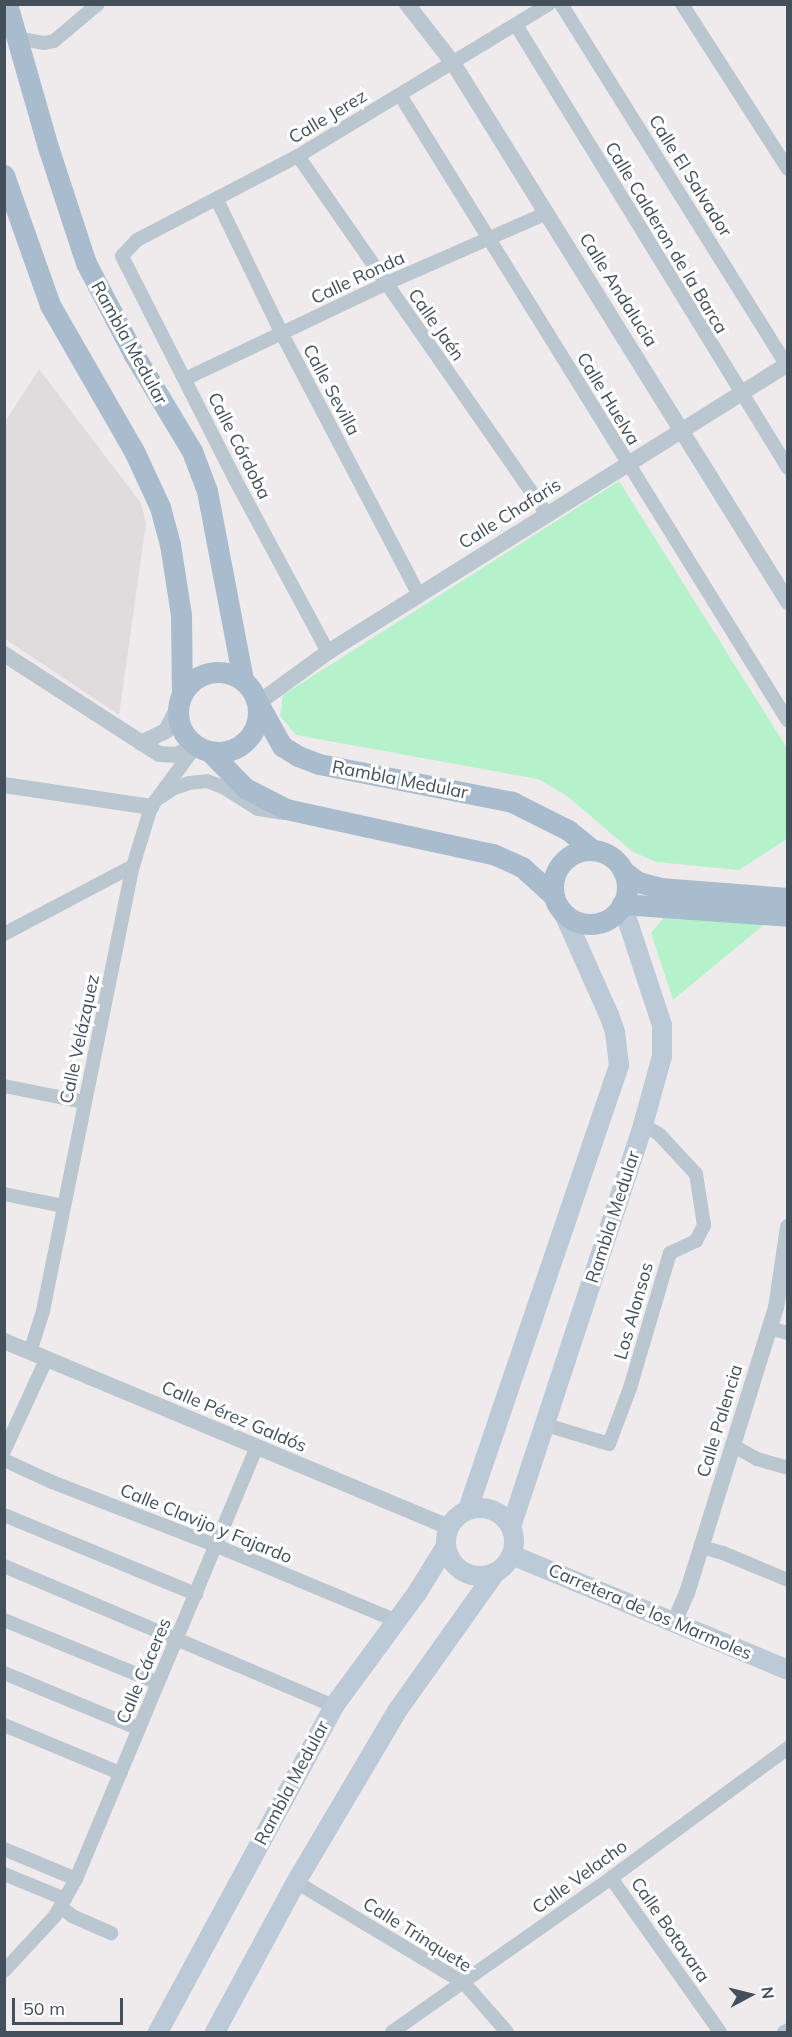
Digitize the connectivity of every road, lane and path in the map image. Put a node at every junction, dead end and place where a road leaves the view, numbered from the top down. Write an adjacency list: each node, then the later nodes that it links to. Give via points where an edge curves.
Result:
1 (7, 4): 8 (main road, Rambla Medular)
2 (98, 4): 8 (street, via 54,41)
3 (407, 4): 9 (street, Calle Andalucia)
4 (549, 4): 7 (street, Calle Jerez)
5 (561, 4): 20 (street, Calle El Salvador)
6 (682, 4): 12 (street)
7 (516, 25): 9 (street, Calle Jerez); 22 (street, Calle Calderon de la Barca)
8 (16, 38): 31 (main road, Rambla Medular, via 86,263 133,353 192,451 207,491)
9 (453, 63): 10 (street, Calle Jerez); 15 (street, Calle Andalucia)
10 (400, 95): 11 (street, Calle Jerez); 16 (street, Calle Huelva)
11 (298, 156): 14 (street, Calle Jerez); 18 (street, Calle Jaén)
12 (788, 169)
13 (4, 175): 32 (main road, via 50,305 134,451 160,507 170,544 180,615)
14 (217, 200): 17 (street, Calle Jerez, via 138,240); 19 (street, Calle Sevilla)
15 (547, 213): 16 (street, Calle Ronda); 23 (street, Calle Andalucia)
16 (490, 239): 18 (street, Calle Ronda); 24 (street, Calle Huelva)
17 (123, 256): 21 (street, Calle Córdoba)
18 (385, 284): 19 (street, Calle Ronda); 26 (street, Calle Jaén)
19 (282, 334): 21 (street, Calle Ronda); 27 (street, Calle Sevilla)
20 (787, 365): 22 (street, Calle Chafaris)
21 (185, 379): 29 (street, Calle Córdoba)
22 (741, 394): 23 (street, Calle Chafaris); 25 (street, Calle Calderon de la Barca)
23 (681, 429): 24 (street, Calle Chafaris); 28 (street, Calle Andalucia)
24 (627, 464): 26 (street, Calle Chafaris); 34 (street, Calle Huelva)
25 (788, 468)
26 (546, 513): 27 (street, Calle Chafaris)
27 (418, 595): 29 (street, Calle Chafaris)
28 (788, 602)
29 (328, 652): 33 (street, Calle Chafaris)
30 (4, 654): 35 (street)
31 (243, 681): 32 (main road, via 233,674 210,673 198,677); 33 (main road)
32 (180, 701): 35 (street, via 166,731); 36 (main road, via 182,730)
33 (258, 703): 36 (main road, via 258,722 247,741 226,753); 40 (main road, Rambla Medular, via 282,746 298,756 320,764 512,802 568,830)
34 (788, 721)
35 (141, 743): 36 (street, via 159,754 177,755)
36 (202, 749): 38 (street, Calle Velázquez); 39 (main road, via 245,788 286,809)
37 (4, 784): 38 (street)
38 (151, 807): 39 (street, via 174,788 207,782 223,787 258,809); 41 (street, Calle Velázquez)
39 (311, 814): 43 (main road, via 493,854 522,867)
40 (593, 850): 42 (main road, via 605,853); 43 (main road, via 579,851 562,863 553,881)
41 (133, 866): 49 (street); 52 (street, Calle Velázquez)
42 (623, 871): 44 (main road, via 638,882 660,888); 45 (main road, via 626,893)
43 (553, 895): 47 (main road)
44 (782, 895)
45 (622, 904): 46 (main road); 47 (main road, via 608,918 589,924); 50 (main road, Rambla Medular)
46 (655, 908): 48 (main road); 50 (main road, via 644,914 637,926)
47 (564, 914): 68 (main road, via 612,1023 619,1065)
48 (788, 916)
49 (4, 934)
50 (636, 952): 53 (main road, Rambla Medular, via 662,1025 662,1056)
51 (4, 1086): 52 (street)
52 (84, 1102): 55 (street, Calle Velázquez)
53 (643, 1125): 62 (main road, Rambla Medular); 62 (street, Los Alonsos, via 659,1134 696,1174 704,1224 696,1241 670,1252 630,1388 609,1444)
54 (4, 1194): 55 (street)
55 (63, 1206): 60 (street, Calle Velázquez, via 43,1311)
56 (788, 1227): 57 (street, Calle Palencia)
57 (770, 1328): 58 (street); 63 (street, Calle Palencia)
58 (788, 1333)
59 (4, 1341): 60 (street, Calle Pérez Galdós)
60 (30, 1352): 61 (street, Calle Pérez Galdós)
61 (45, 1360): 64 (street, Calle Pérez Galdós); 65 (street)
62 (546, 1425): 70 (main road, Rambla Medular)
63 (732, 1445): 67 (street, via 757,1459); 73 (street, Calle Palencia)
64 (256, 1448): 71 (street, Calle Pérez Galdós); 72 (street, Calle Cáceres)
65 (4, 1451)
66 (4, 1460): 72 (street, Calle Clavijo y Fajardo)
67 (788, 1468)
68 (468, 1509): 70 (main road, via 488,1508 505,1518); 71 (main road, via 453,1520)
69 (4, 1515): 78 (street)
70 (511, 1527): 74 (main road)
71 (447, 1537): 76 (main road, via 449,1556 463,1572 484,1576); 80 (main road, Rambla Medular, via 417,1593)
72 (217, 1546): 78 (street, Calle Cáceres); 80 (street, Calle Clavijo y Fajardo)
73 (701, 1547): 77 (street); 81 (street, Calle Palencia)
74 (512, 1555): 76 (main road); 81 (main road, Carretera de los Marmoles)
75 (4, 1566): 82 (street)
76 (495, 1573): 95 (main road, via 397,1711)
77 (788, 1580)
78 (196, 1594): 82 (street, Calle Cáceres)
79 (4, 1620): 85 (street)
80 (395, 1620): 86 (main road, Rambla Medular)
81 (674, 1623): 83 (main road, Carretera de los Marmoles)
82 (176, 1641): 85 (street, Calle Cáceres); 86 (street)
83 (788, 1670)
84 (4, 1673): 88 (street)
85 (158, 1683): 88 (street, Calle Cáceres)
86 (334, 1706): 100 (main road, Rambla Medular)
87 (4, 1725): 90 (street)
88 (139, 1729): 90 (street, Calle Cáceres)
89 (788, 1748): 93 (street, Calle Velacho)
90 (120, 1773): 94 (street, Calle Cáceres)
91 (4, 1849): 94 (street)
92 (4, 1874): 96 (street)
93 (611, 1878): 99 (street, Calle Velacho); 104 (street, Calle Botavara)
94 (76, 1879): 96 (street, Calle Cáceres)
95 (296, 1882): 99 (street, Calle Trinquete); 101 (main road)
96 (63, 1903): 97 (street, via 72,1916); 98 (street, Calle Cáceres)
97 (111, 1932)
98 (4, 1971)
99 (464, 1983): 102 (street, Calle Velacho); 103 (street, Calle Trinquete)
100 (158, 2032)
101 (215, 2032)
102 (392, 2032)
103 (507, 2032)
104 (720, 2032)

